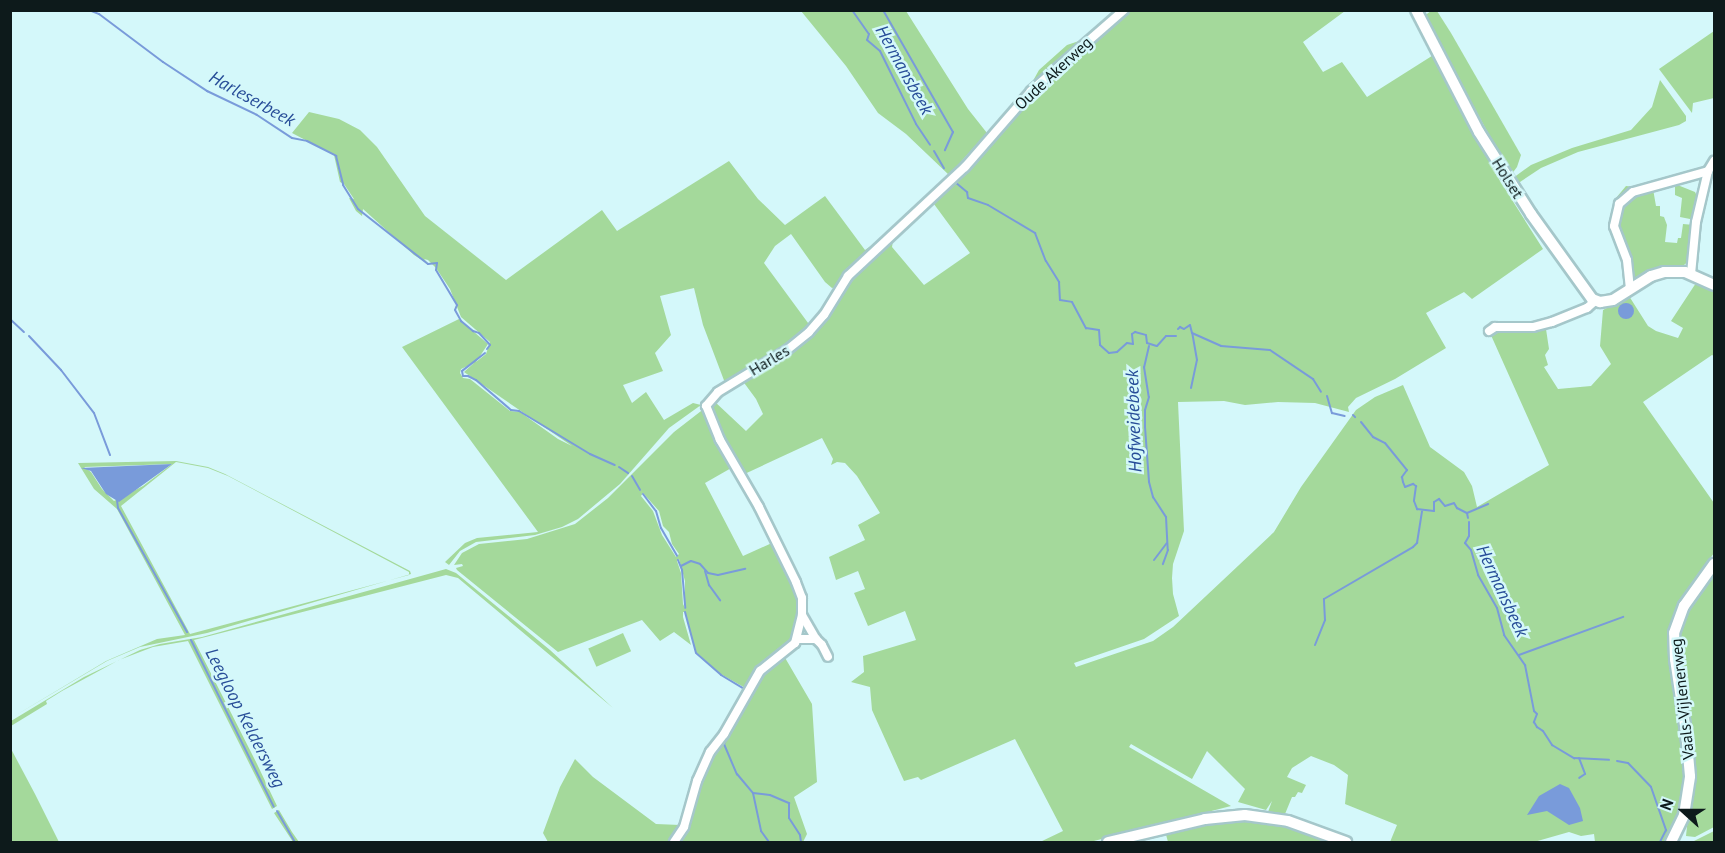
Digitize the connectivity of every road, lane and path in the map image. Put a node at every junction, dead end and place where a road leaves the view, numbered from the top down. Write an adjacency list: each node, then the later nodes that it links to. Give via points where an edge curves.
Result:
1 (1124, 10): 3 (street, Oude Akerweg, via 1039,84)
2 (1416, 10): 9 (street, Holset, via 1490,150 1546,237)
3 (988, 142): 12 (street, Harles, via 848,276 809,332 718,392 706,406 796,582 802,598)
4 (1714, 161): 5 (street)
5 (1708, 171): 6 (street, via 1694,237); 8 (street, via 1633,192 1619,204 1614,226 1627,260)
6 (1691, 274): 7 (street); 8 (street, via 1664,272)
7 (1714, 285)
8 (1630, 289): 9 (street, via 1613,300)
9 (1595, 301): 10 (street, via 1552,322 1533,327 1495,327)
10 (1489, 331)
11 (1714, 564): 19 (street, Vaals-Vijlenerweg, via 1684,606 1674,633 1690,776 1684,815)
12 (802, 615): 13 (street, Harles); 14 (street, Harles)
13 (797, 639): 14 (street); 16 (street, via 760,671 710,752 684,827)
14 (816, 639): 15 (street, Harles)
15 (828, 657)
16 (674, 843)
17 (1108, 843): 18 (street, via 1204,819 1245,815 1288,821)
18 (1346, 843)
19 (1671, 843)

